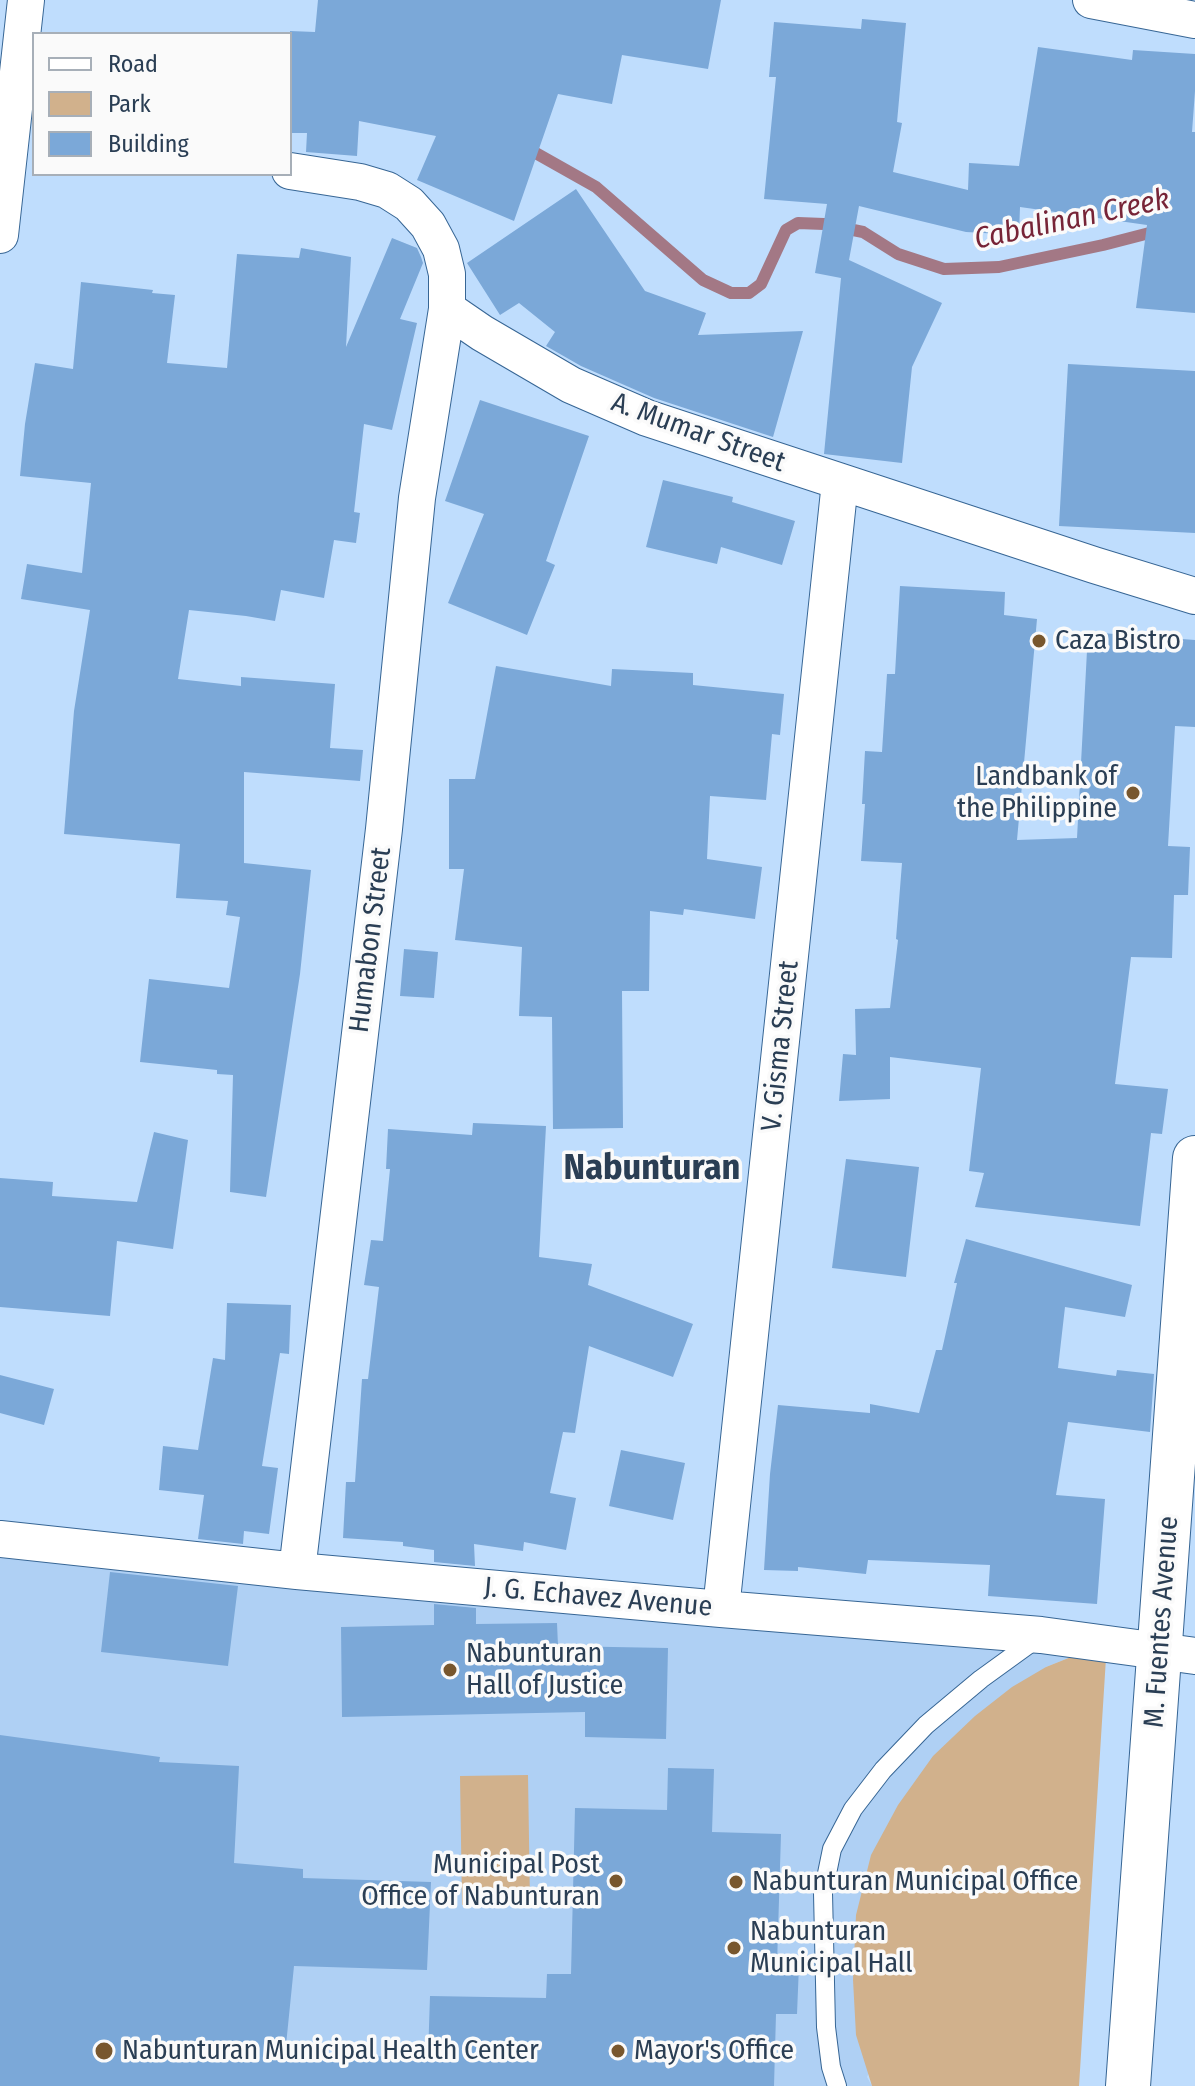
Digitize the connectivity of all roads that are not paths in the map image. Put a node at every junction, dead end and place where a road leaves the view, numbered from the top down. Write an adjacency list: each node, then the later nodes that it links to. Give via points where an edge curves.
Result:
1 (26, 0): 4 (street)
2 (1091, 0): 3 (street)
3 (1195, 20)
4 (24, 130): 6 (street)
5 (292, 171): 7 (street, via 360,182 409,204 441,249)
6 (0, 235)
7 (447, 309): 8 (street, A. Mumar Street, via 584,391 647,418); 12 (street, Humabon Street, via 417,498)
8 (840, 482): 9 (street, A. Mumar Street); 13 (street, V. Gisma Street)
9 (1195, 596)
10 (1195, 1158): 15 (street, M. Fuentes Avenue)
11 (0, 1539): 12 (street, J. G. Echavez Avenue)
12 (297, 1571): 13 (street, J. G. Echavez Avenue)
13 (721, 1609): 14 (street, J. G. Echavez Avenue)
14 (1041, 1635): 15 (street, J. G. Echavez Avenue); 16 (lane, via 915,1736 853,1809 832,1849 823,1893 825,2012)
15 (1177, 1654): 17 (street, M. Fuentes Avenue)
16 (837, 2086)
17 (1128, 2086)

